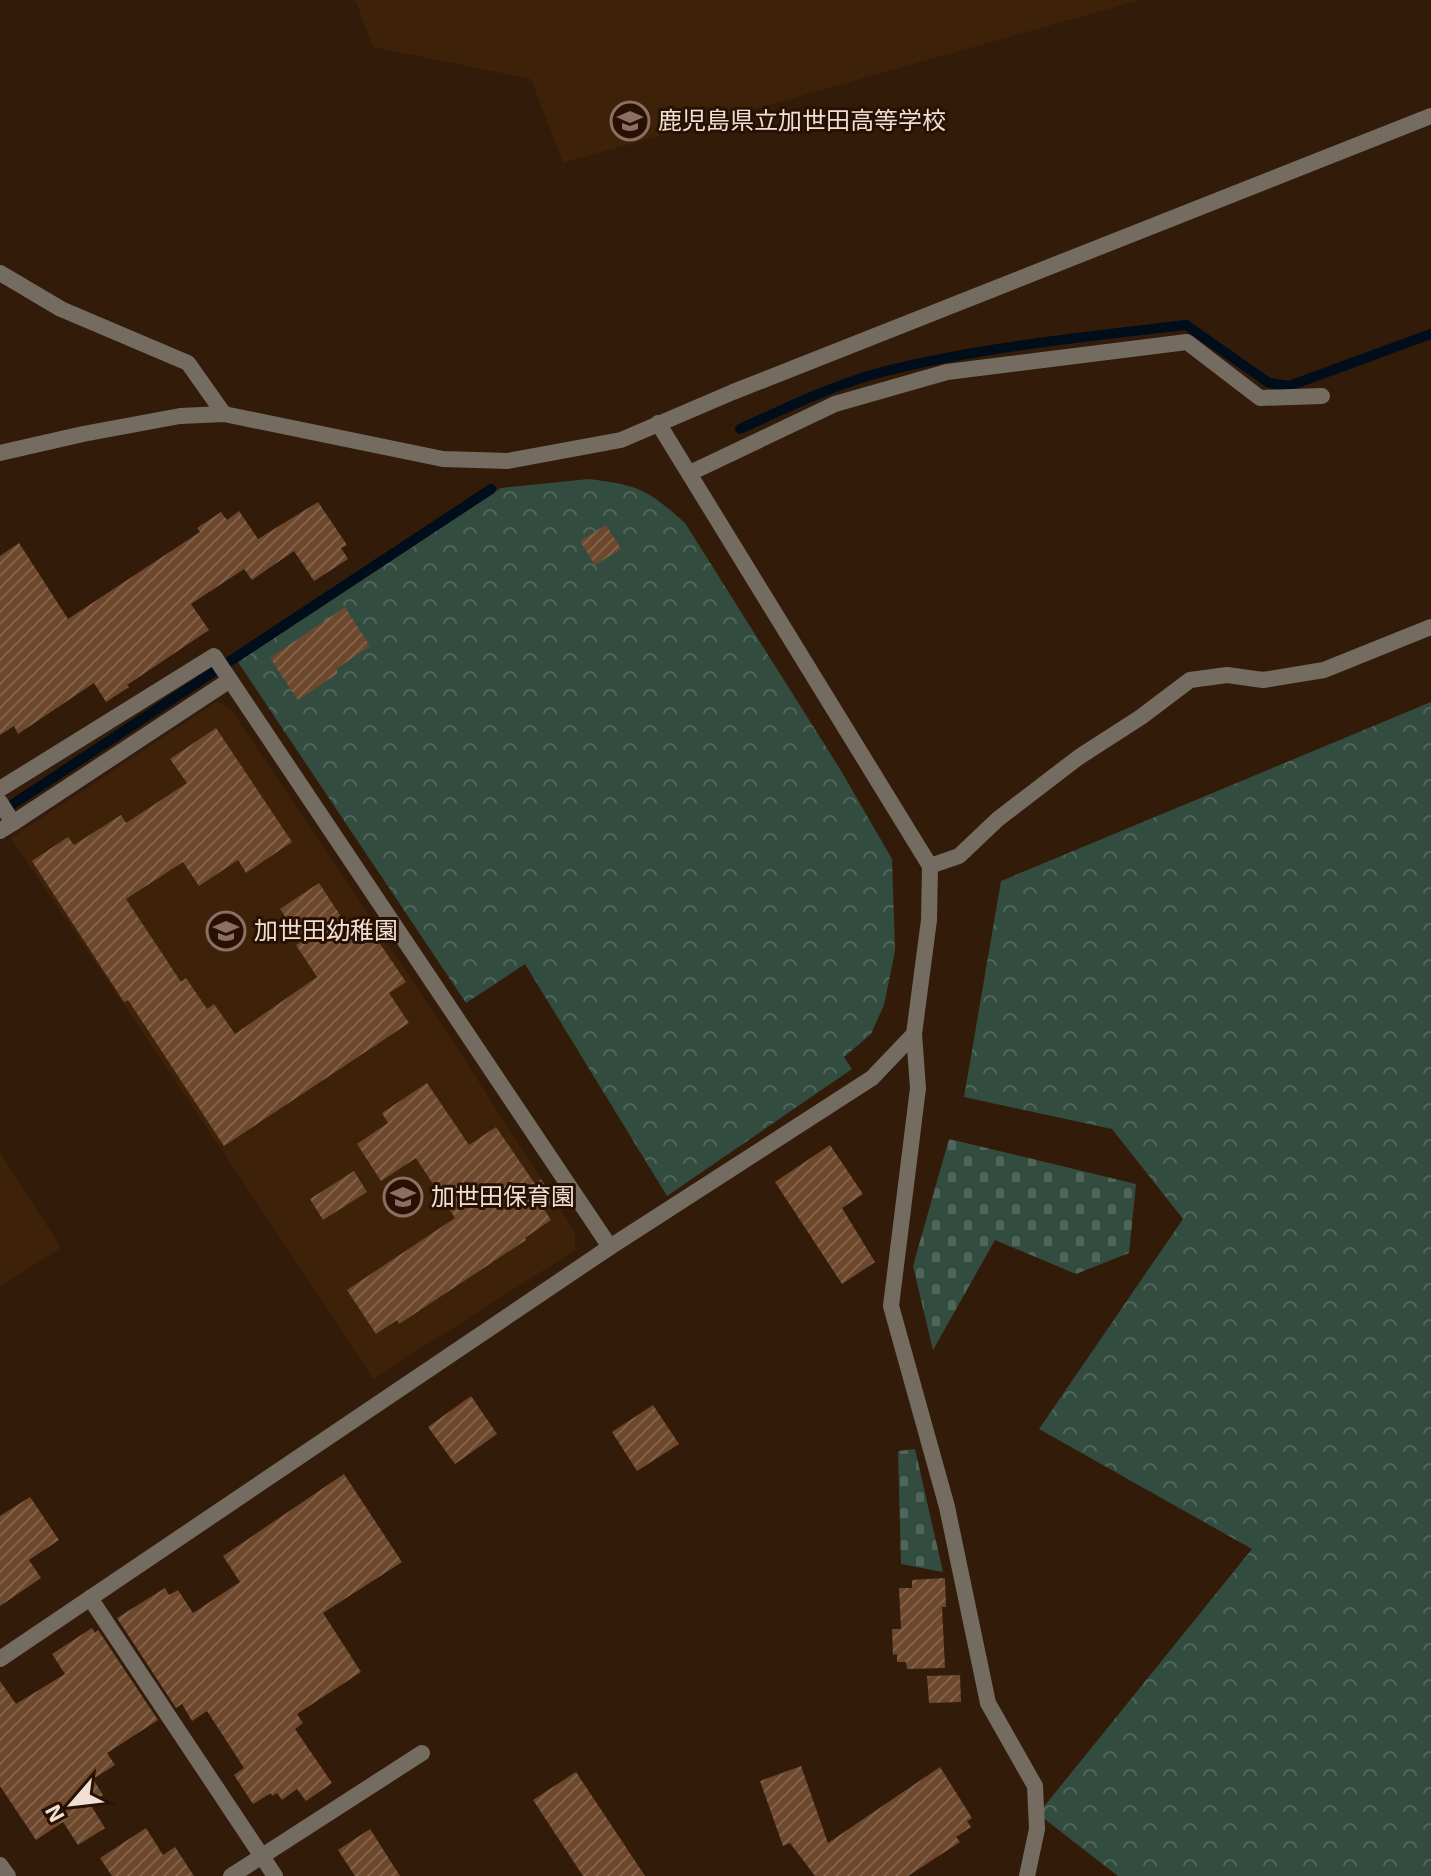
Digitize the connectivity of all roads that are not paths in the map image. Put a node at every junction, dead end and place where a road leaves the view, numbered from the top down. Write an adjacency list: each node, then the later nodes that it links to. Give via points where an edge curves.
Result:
1 (1431, 116): 5 (street)
2 (0, 273): 4 (street, via 61,309 188,363)
3 (1322, 396): 7 (street, via 1260,398 1187,342 947,372 835,404)
4 (224, 414): 5 (street, via 443,459 508,461 621,440); 6 (street, via 180,416)
5 (658, 423): 7 (street)
6 (0, 453)
7 (690, 473): 12 (street)
8 (1431, 627): 12 (street, via 1324,670 1263,680 1227,675 1190,680 1079,757 959,856)
9 (225, 672): 10 (street, via 214,656); 11 (street); 14 (street)
10 (0, 789)
11 (4, 815)
12 (930, 866): 13 (street, via 929,920)
13 (914, 1034): 14 (street, via 872,1078); 23 (street, via 918,1088 891,1306 947,1507 988,1703 1035,1786 1037,1829)
14 (610, 1247): 15 (street)
15 (90, 1598): 16 (street); 18 (street)
16 (0, 1659)
17 (422, 1753): 18 (street)
18 (263, 1856): 21 (street); 22 (street)
19 (0, 1865): 20 (street)
20 (8, 1876)
21 (231, 1876)
22 (275, 1876)
23 (1027, 1876)

